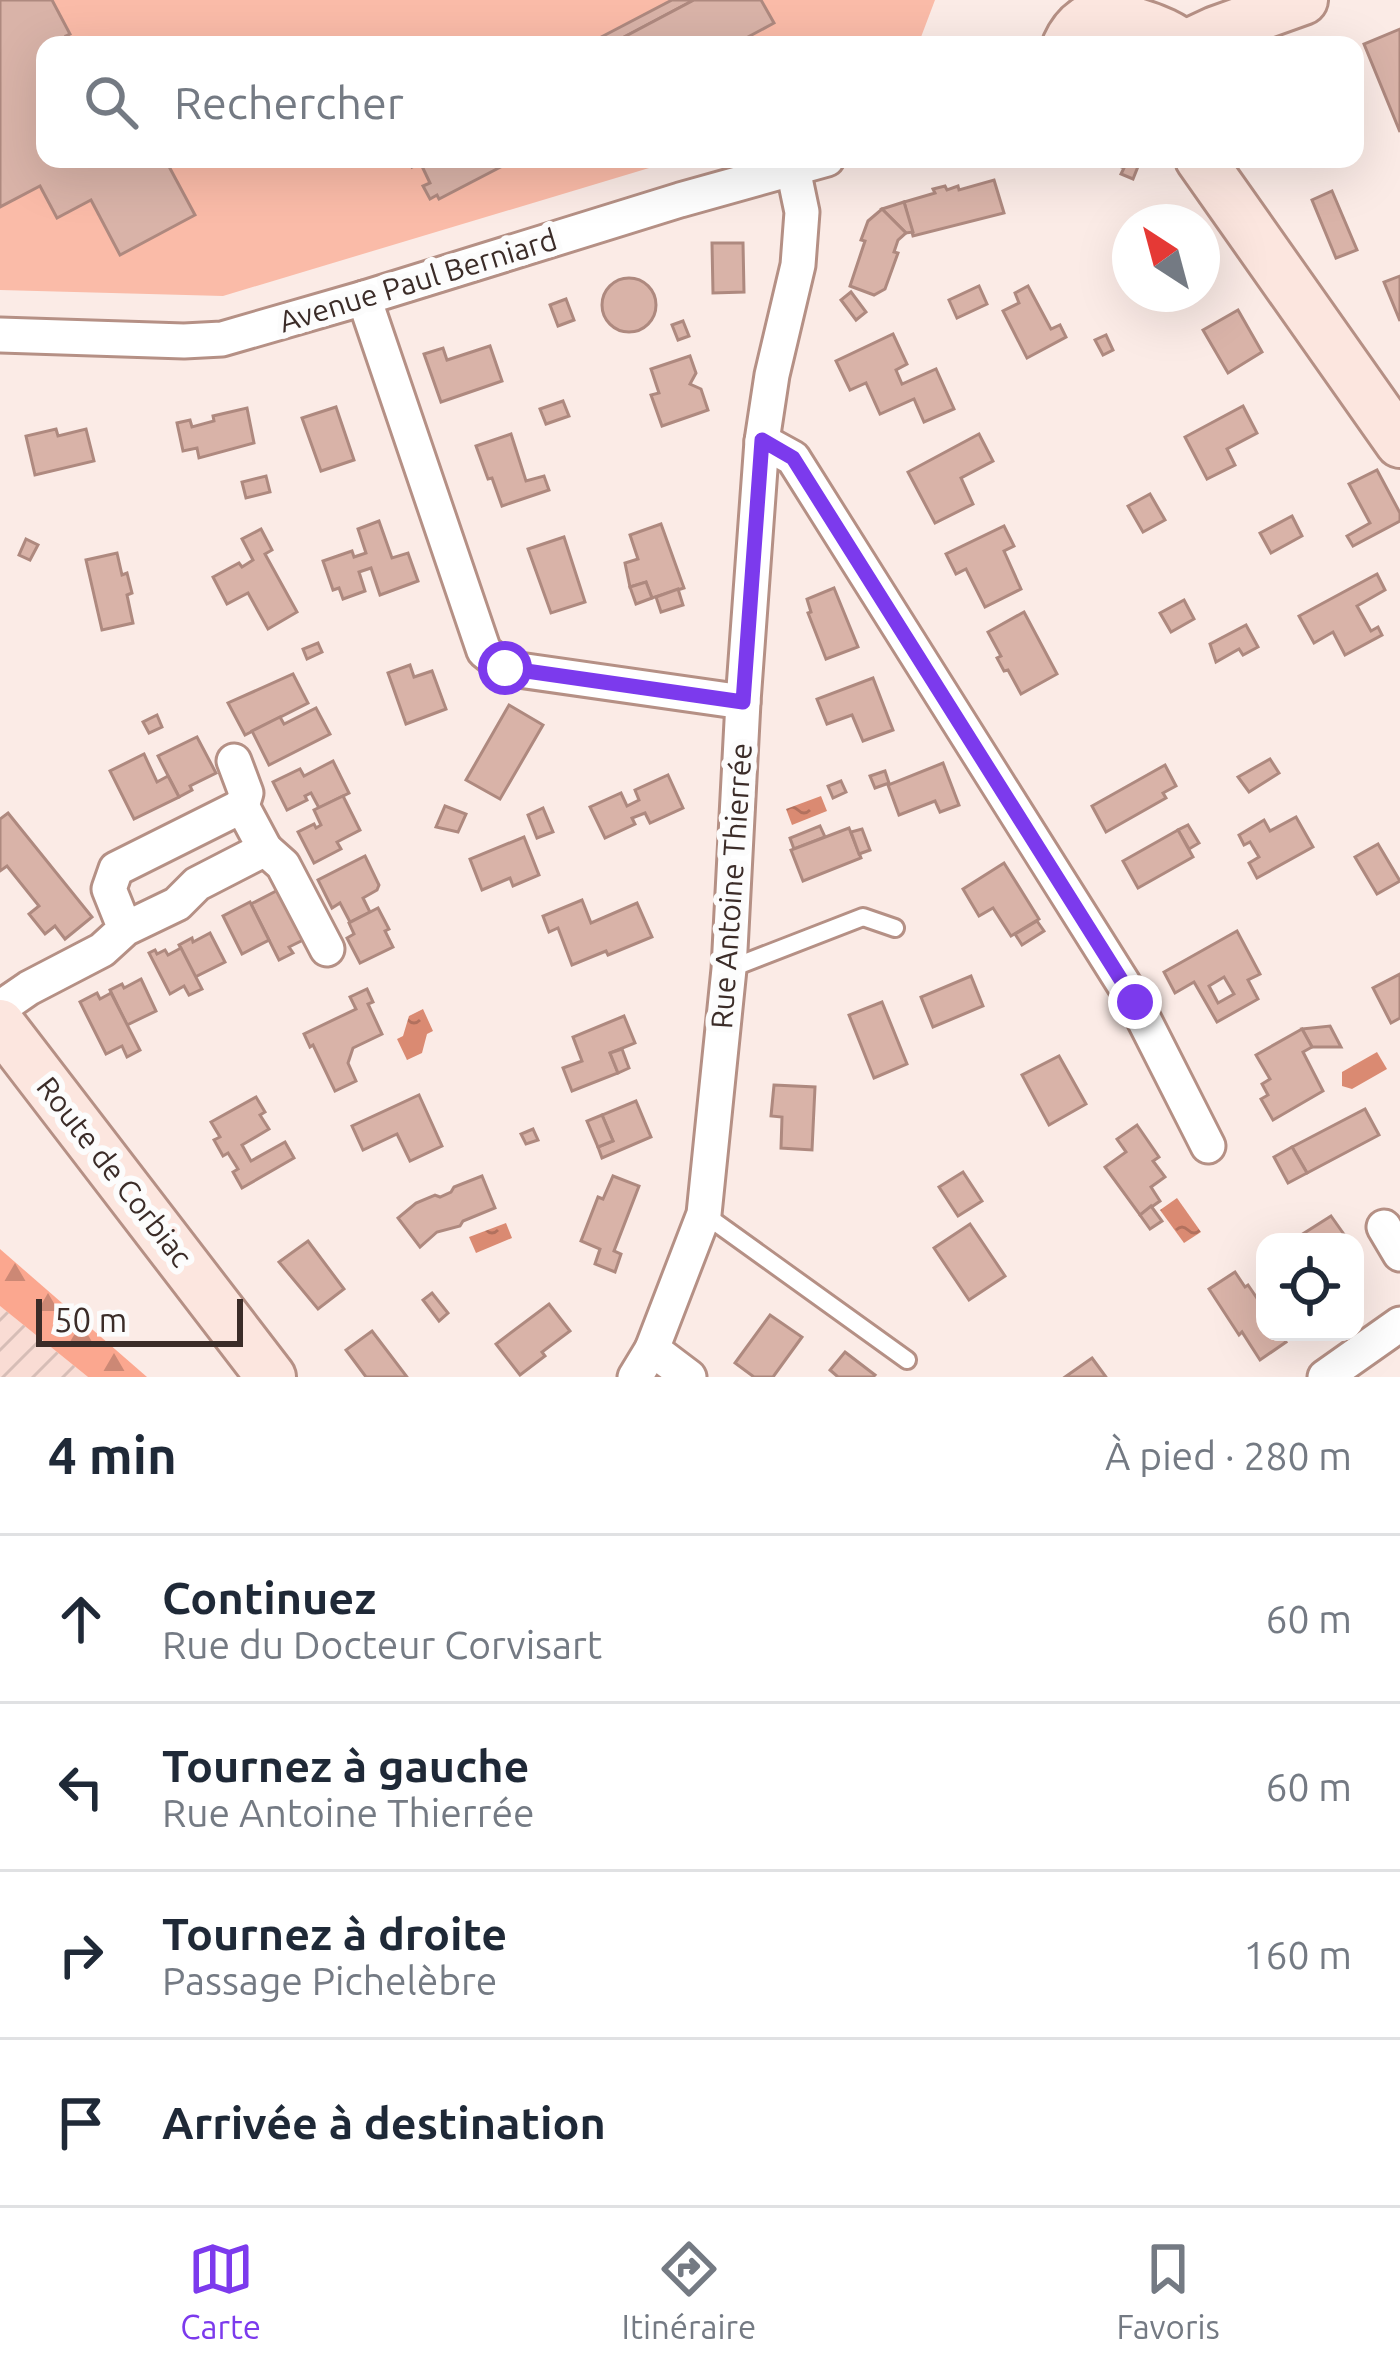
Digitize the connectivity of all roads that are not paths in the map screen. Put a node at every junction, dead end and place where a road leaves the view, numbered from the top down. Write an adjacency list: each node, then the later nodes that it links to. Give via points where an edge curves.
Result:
1 (1303, 0): 4 (street)
2 (1079, 22): 3 (street, via 1113,18)
3 (1173, 36)
4 (1205, 36)
5 (796, 168): 7 (street, Avenue Paul Berniard)
6 (1206, 168): 11 (street)
7 (793, 169): 8 (street, Avenue Paul Berniard); 10 (street, Rue Antoine Thierrée, via 802,212 798,265)
8 (364, 298): 9 (street, Avenue Paul Berniard, via 222,339); 12 (street, via 484,651 505,668)
9 (0, 335)
10 (762, 440): 12 (street, Rue Antoine Thierrée); 22 (street, via 793,458 1135,1002)
11 (1400, 443)
12 (743, 702): 19 (street, Rue Antoine Thierrée)
13 (234, 761): 14 (street, via 246,793)
14 (242, 806): 15 (street); 17 (street, via 116,869 109,889)
15 (265, 849): 17 (street); 18 (street, via 283,865)
16 (895, 928): 19 (lane, via 863,917)
17 (125, 929): 20 (street)
18 (327, 949)
19 (729, 969): 23 (street, Rue Antoine Thierrée)
20 (0, 1008)
21 (0, 1024): 27 (street, Route de Corbiac)
22 (1208, 1146)
23 (704, 1214): 25 (lane); 26 (street, Rue Antoine Thierrée)
24 (1400, 1324): 29 (street)
25 (907, 1360)
26 (643, 1363): 28 (street)
27 (272, 1377)
28 (689, 1377)
29 (1325, 1377)

